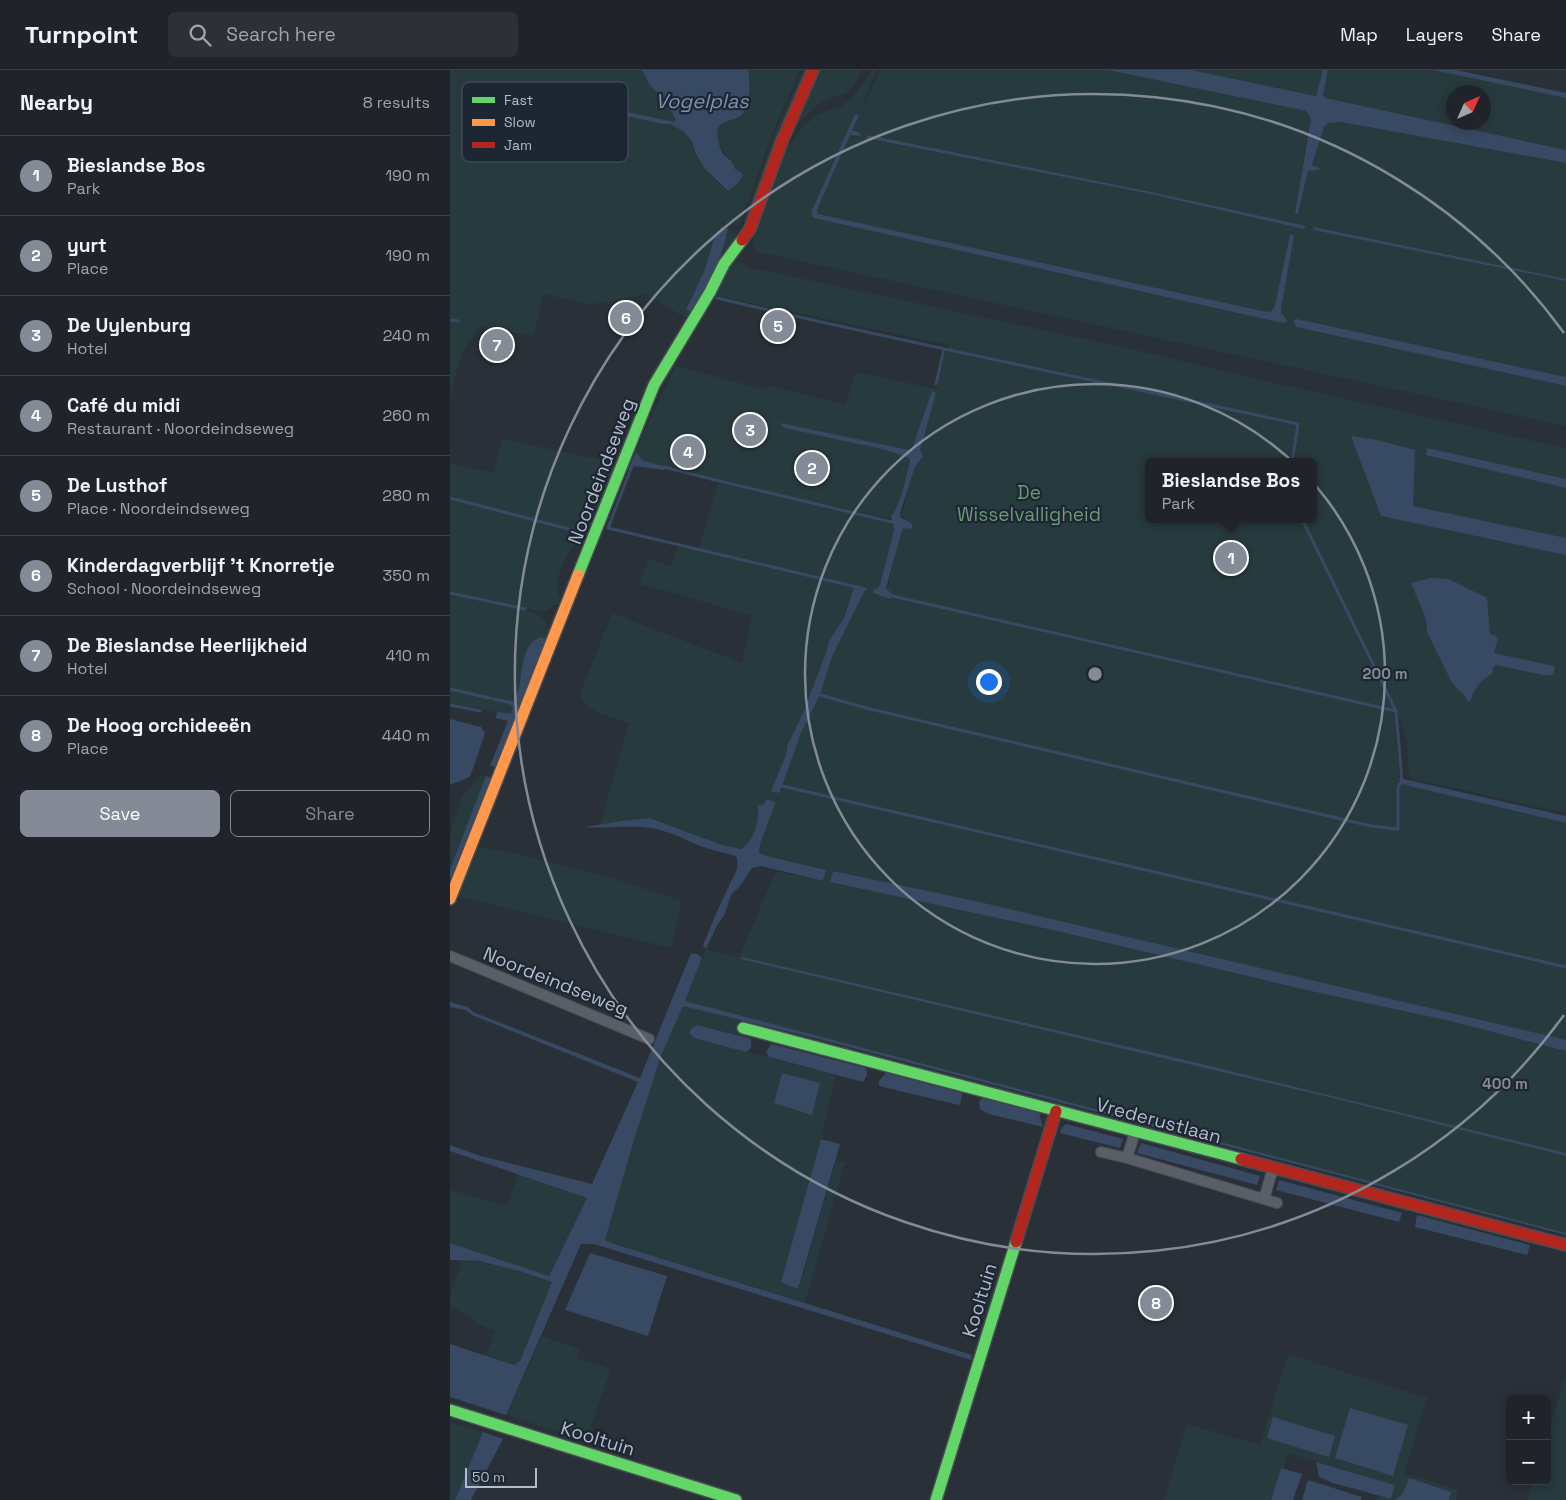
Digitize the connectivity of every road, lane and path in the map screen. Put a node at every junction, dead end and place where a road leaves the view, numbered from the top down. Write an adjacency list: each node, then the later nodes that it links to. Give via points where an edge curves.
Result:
1 (813, 70): 2 (street, Noordeindseweg, via 782,141 750,229 724,264 646,403)
2 (450, 899)
3 (450, 956): 5 (street, Noordeindseweg)
4 (743, 1028): 6 (street, Vrederustlaan)
5 (649, 1039)
6 (1056, 1111): 7 (street, Vrederustlaan); 16 (street, Kooltuin)
7 (1135, 1132): 9 (street); 10 (street, Vrederustlaan)
8 (1101, 1152): 9 (street)
9 (1127, 1158): 11 (street)
10 (1273, 1168): 11 (street); 13 (street, Vrederustlaan)
11 (1264, 1199): 12 (street)
12 (1277, 1203)
13 (1566, 1245)
14 (450, 1410): 15 (street, Kooltuin)
15 (736, 1500)
16 (936, 1500)

